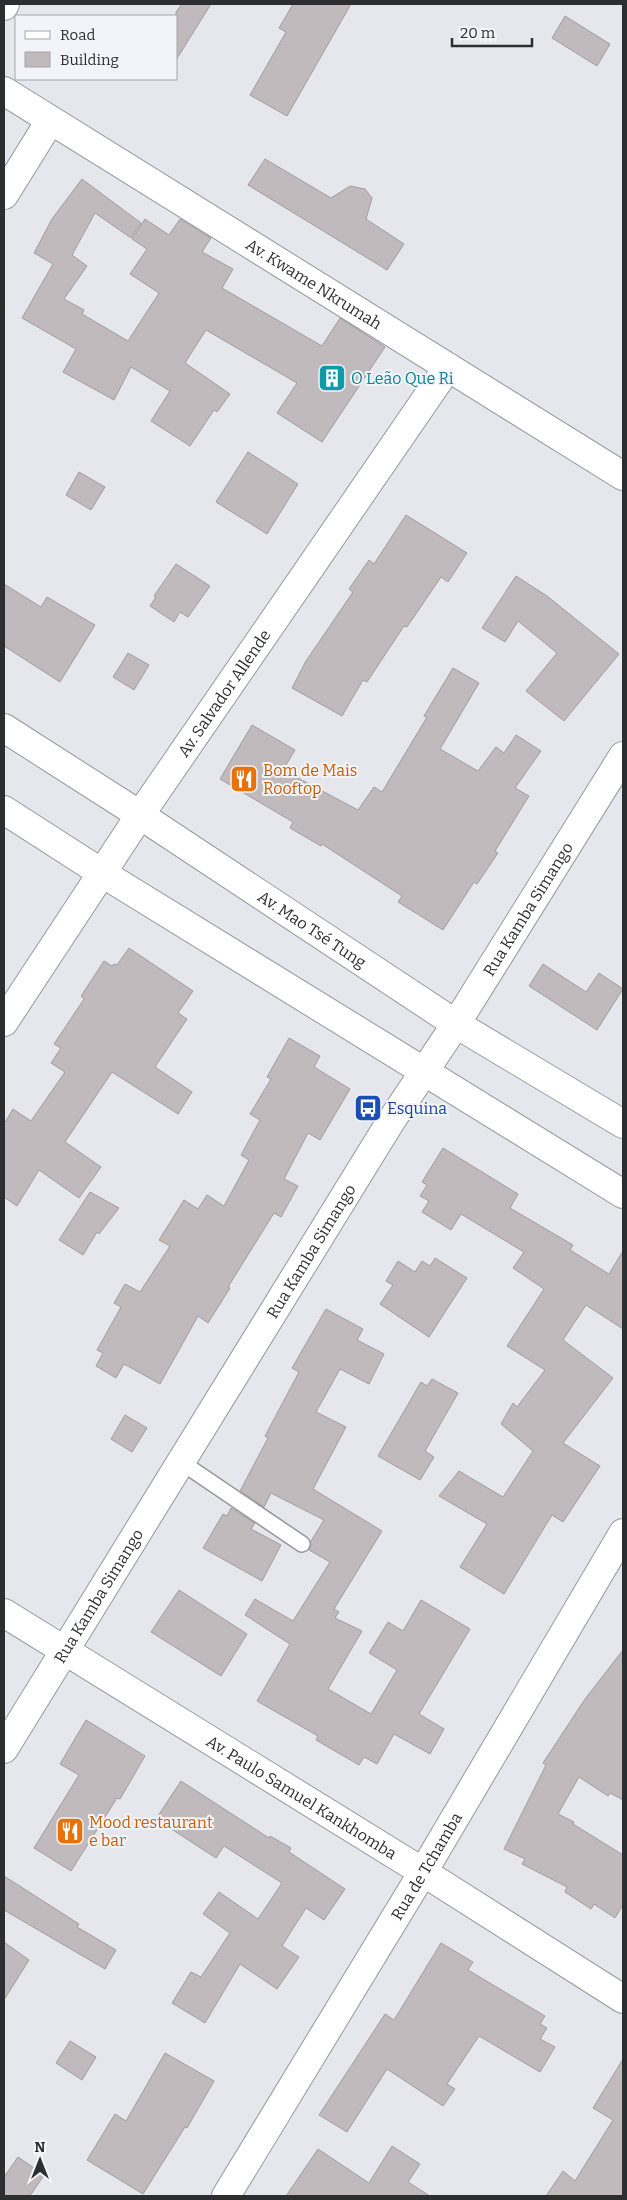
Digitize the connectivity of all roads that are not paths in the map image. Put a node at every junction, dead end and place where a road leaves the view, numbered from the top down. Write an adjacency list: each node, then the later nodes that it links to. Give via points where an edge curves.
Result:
1 (4, 91): 2 (street, Av. Kwame Nkrumah)
2 (50, 121): 3 (street); 4 (street, Av. Kwame Nkrumah)
3 (4, 195)
4 (448, 366): 5 (street, Av. Kwame Nkrumah); 9 (street, Av. Salvador Allende)
5 (623, 476)
6 (4, 728): 9 (street, Av. Mao Tsé Tung)
7 (623, 756): 12 (street, Rua Kamba Simango)
8 (4, 810): 10 (street)
9 (140, 815): 10 (street, Av. Salvador Allende); 12 (street, Av. Mao Tsé Tung)
10 (102, 873): 11 (street, Av. Salvador Allende); 13 (street)
11 (4, 1022)
12 (456, 1024): 13 (street, Rua Kamba Simango); 14 (street, Av. Mao Tsé Tung)
13 (424, 1072): 15 (street); 16 (street, Rua Kamba Simango)
14 (623, 1124)
15 (623, 1194)
16 (181, 1462): 18 (lane); 20 (street, Rua Kamba Simango)
17 (623, 1533): 22 (street, Rua de Tchamba)
18 (302, 1544)
19 (4, 1613): 20 (street, Av. Paulo Samuel Kankhomba)
20 (64, 1652): 21 (street, Rua Kamba Simango); 22 (street, Av. Paulo Samuel Kankhomba)
21 (4, 1749)
22 (423, 1872): 23 (street, Av. Paulo Samuel Kankhomba); 24 (street, Rua de Tchamba)
23 (623, 1999)
24 (226, 2196)

